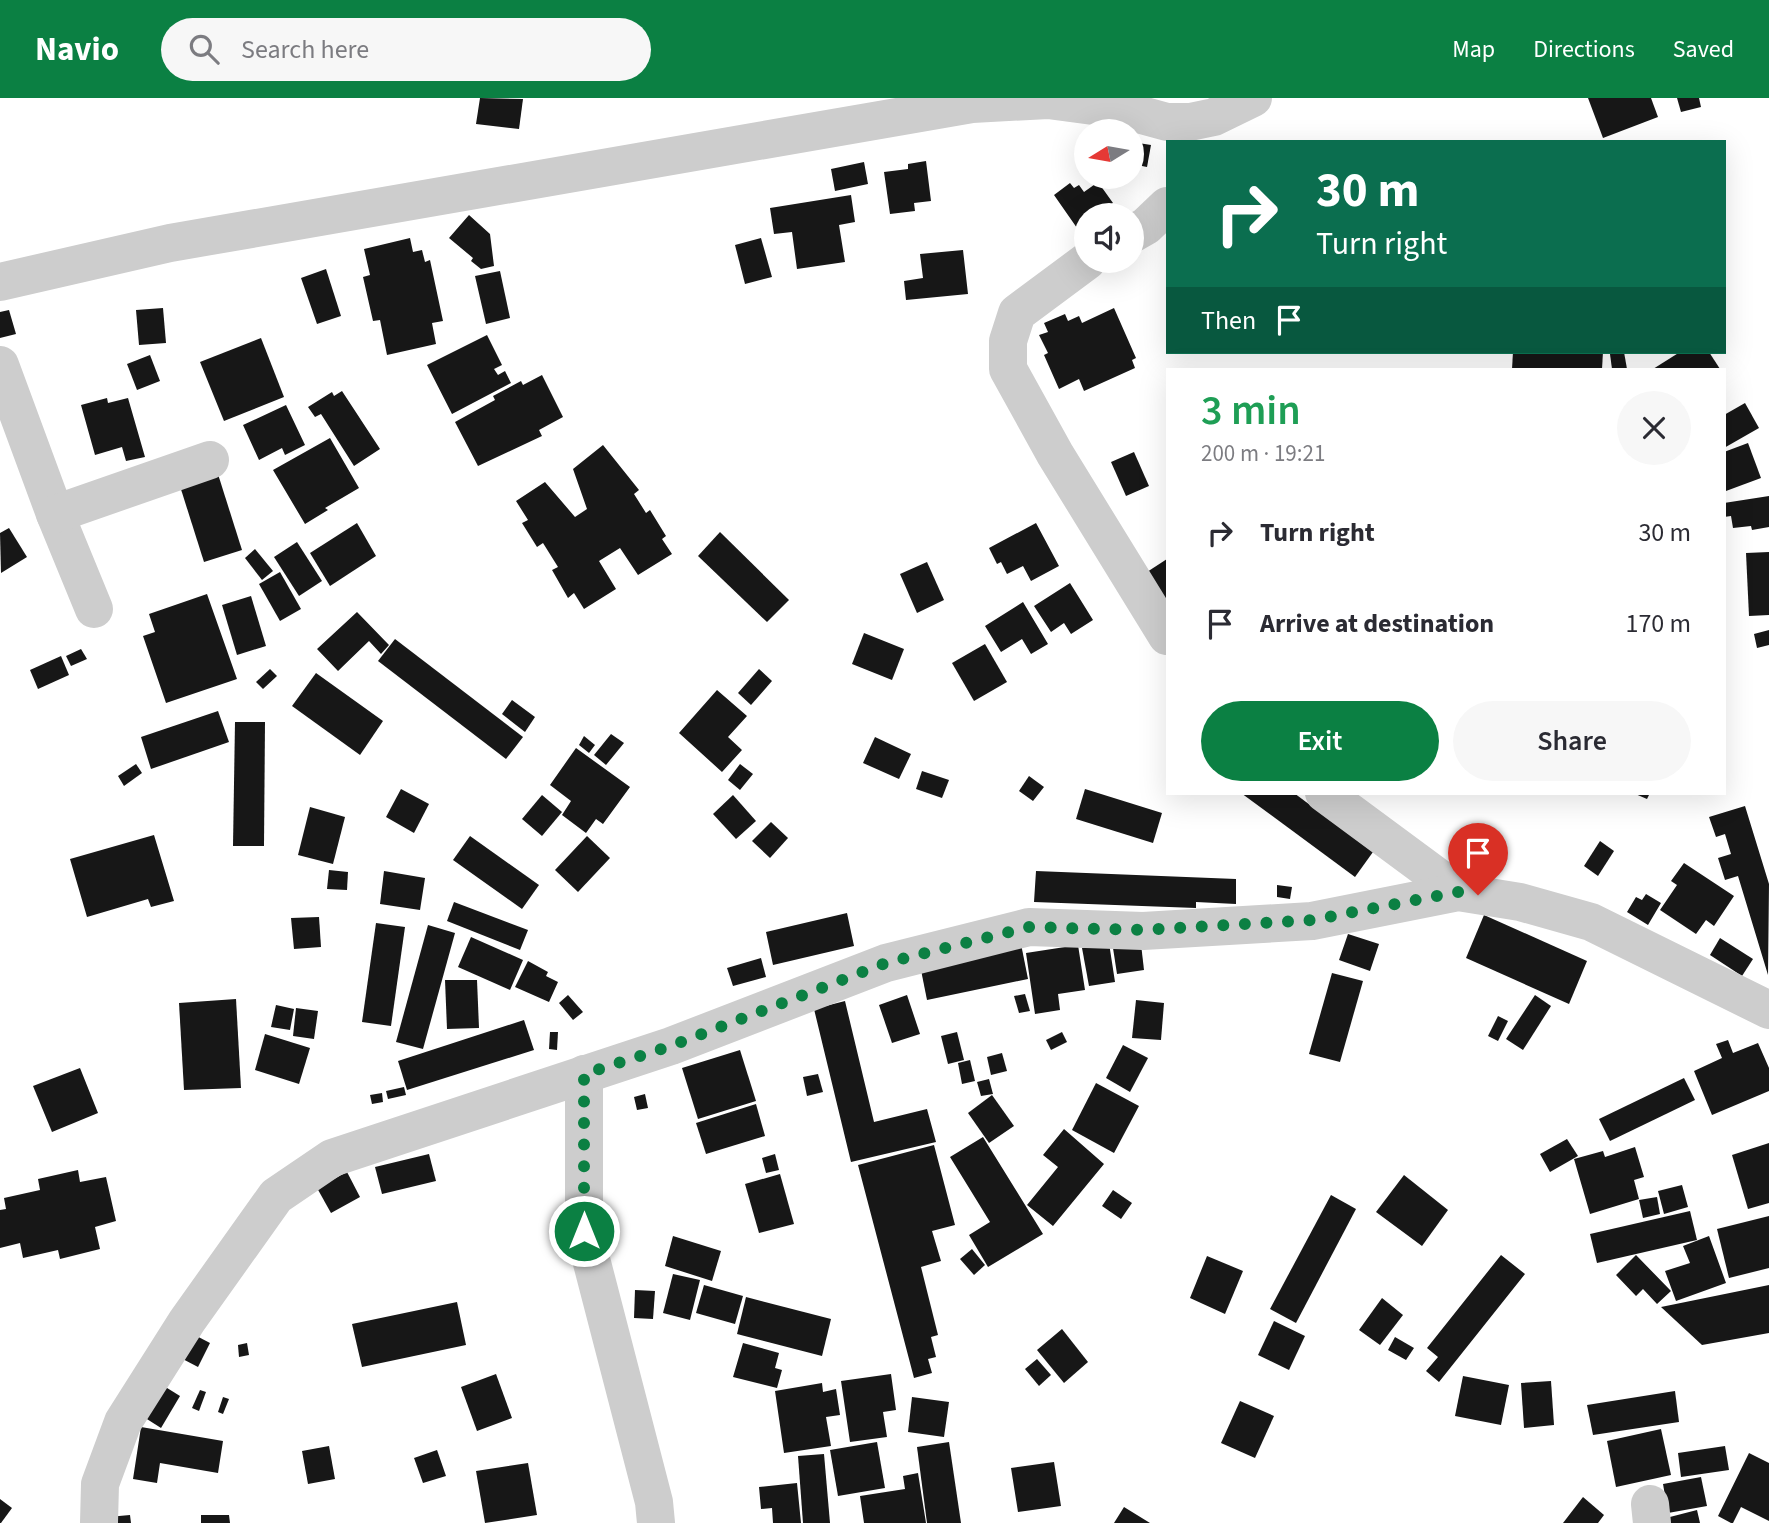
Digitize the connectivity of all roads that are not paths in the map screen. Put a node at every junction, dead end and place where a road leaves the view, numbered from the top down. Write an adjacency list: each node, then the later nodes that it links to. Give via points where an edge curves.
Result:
1 (1254, 98): 2 (street)
2 (1209, 129): 6 (street, via 1189,121 1167,122 1123,110 1048,100 972,104 170,243)
3 (1166, 207): 4 (street)
4 (1144, 227)
5 (1074, 271): 11 (street, via 1017,313 1008,341 1009,369 1055,454)
6 (0, 282)
7 (0, 365): 9 (street)
8 (209, 460): 9 (street)
9 (55, 514): 10 (street)
10 (94, 609)
11 (1166, 634)
12 (1327, 795): 13 (street)
13 (1458, 892): 14 (street, via 1520,902 1591,922); 15 (street, via 1312,920 1143,930 1029,927 886,963 671,1046)
14 (1769, 1010)
15 (584, 1074): 16 (street, via 332,1158 276,1196 187,1321 123,1422 100,1484); 17 (street, via 584,1231)
16 (99, 1523)
17 (656, 1523)

